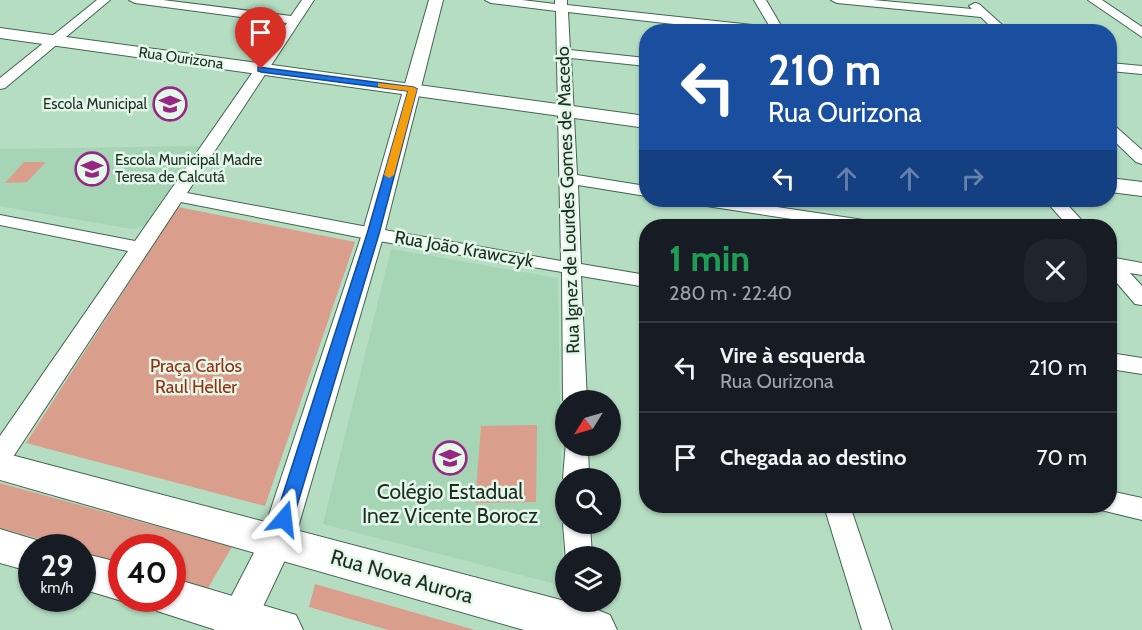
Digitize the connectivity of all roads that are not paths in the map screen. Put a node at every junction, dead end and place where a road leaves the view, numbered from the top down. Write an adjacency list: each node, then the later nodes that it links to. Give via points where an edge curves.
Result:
1 (104, 0): 18 (street)
2 (135, 0): 12 (street)
3 (308, 0): 12 (street)
4 (436, 0): 25 (street)
5 (491, 0): 10 (street)
6 (760, 0): 14 (street)
7 (837, 0): 11 (street)
8 (968, 0): 11 (street)
9 (1094, 0): 17 (street)
10 (561, 4): 13 (street); 19 (street, Rua Ignez de Lourdes Gomes de Macedo)
11 (984, 14): 15 (street)
12 (295, 20): 22 (street)
13 (723, 24)
14 (775, 24)
15 (995, 24)
16 (0, 33): 18 (main road, Rua Ourizona)
17 (1142, 33)
18 (54, 40): 22 (main road, Rua Ourizona); 24 (street)
19 (564, 53): 20 (street); 26 (street, Rua Ignez de Lourdes Gomes de Macedo)
20 (639, 61)
21 (1117, 68): 23 (street)
22 (261, 69): 25 (main road, Rua Ourizona); 34 (street)
23 (1142, 70)
24 (0, 85)
25 (413, 89): 26 (main road, Rua Ourizona); 40 (street)
26 (567, 112): 27 (main road, Rua Ourizona); 30 (street, Rua Ignez de Lourdes Gomes de Macedo)
27 (639, 121)
28 (1117, 136): 29 (street)
29 (1142, 159)
30 (569, 179): 33 (street); 43 (street, Rua Ignez de Lourdes Gomes de Macedo)
31 (1117, 186): 32 (main road)
32 (1142, 189)
33 (639, 190)
34 (176, 196): 40 (street, Rua João Krawczyk); 41 (street)
35 (746, 207): 37 (street)
36 (1060, 207): 38 (street)
37 (824, 219)
38 (1072, 219)
39 (0, 220): 41 (street)
40 (373, 234): 43 (street, Rua João Krawczyk); 56 (street)
41 (141, 248): 51 (street)
42 (1117, 265): 44 (street)
43 (572, 268): 46 (street, Rua João Krawczyk); 50 (street, Rua Ignez de Lourdes Gomes de Macedo)
44 (1142, 269)
45 (1117, 271): 47 (street)
46 (639, 280)
47 (1142, 299)
48 (1117, 362): 49 (street)
49 (1142, 366)
50 (575, 390)
51 (0, 456)
52 (0, 466): 56 (main road, Rua Nova Aurora)
53 (1117, 504): 54 (street)
54 (1142, 509)
55 (839, 513): 63 (street)
56 (277, 541): 60 (main road, Rua Nova Aurora); 61 (street)
57 (0, 546): 58 (main road)
58 (18, 551)
59 (186, 603): 61 (main road)
60 (584, 619)
61 (236, 624): 62 (main road)
62 (281, 630)
63 (877, 630)

